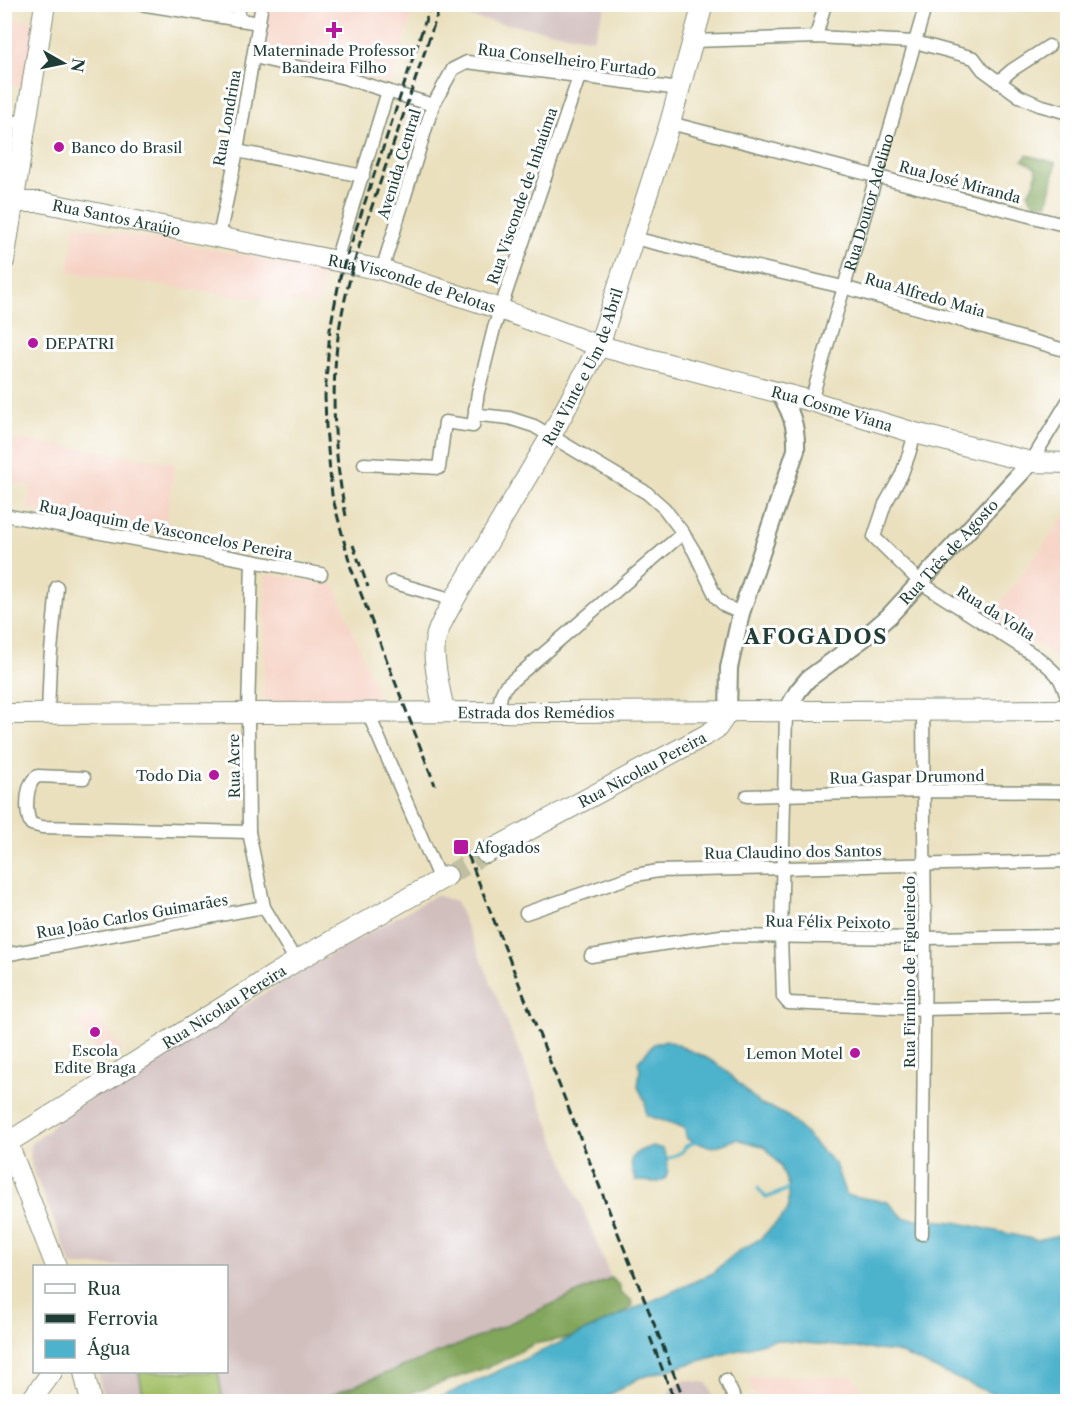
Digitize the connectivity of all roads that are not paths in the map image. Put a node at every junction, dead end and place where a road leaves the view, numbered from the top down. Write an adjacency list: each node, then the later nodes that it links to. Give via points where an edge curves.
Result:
1 (45, 4): 24 (main road)
2 (140, 4): 8 (street)
3 (240, 4): 8 (street)
4 (262, 4): 9 (street, Rua Londrina)
5 (703, 4): 11 (main road, Rua Vinte e Um de Abril)
6 (825, 4): 10 (street)
7 (926, 4): 12 (street, Rua Doutor Adelino)
8 (237, 20): 9 (street)
9 (259, 23): 14 (street, Rua Londrina)
10 (816, 37): 11 (street); 12 (street)
11 (693, 41): 18 (main road, Rua Vinte e Um de Abril)
12 (915, 42): 17 (street, via 974,58); 27 (street, Rua Doutor Adelino)
13 (1049, 46): 17 (street)
14 (254, 57): 19 (street); 25 (street, Rua Londrina)
15 (453, 69): 16 (street, Rua Conselheiro Furtado, via 467,62); 20 (street, Avenida Central)
16 (579, 76): 18 (street, Rua Conselheiro Furtado); 37 (street, Rua Visconde de Inhaúma)
17 (998, 82): 21 (street, via 1019,96)
18 (680, 89): 23 (main road, Rua Vinte e Um de Abril)
19 (388, 91): 20 (street); 28 (street)
20 (433, 105): 35 (street, Avenida Central)
21 (1068, 113)
22 (4, 119): 24 (street)
23 (670, 123): 27 (street, Rua José Miranda); 32 (main road, Rua Vinte e Um de Abril)
24 (26, 124): 26 (main road)
25 (237, 151): 28 (street); 31 (street, Rua Londrina)
26 (11, 170): 29 (main road)
27 (875, 175): 30 (street, Rua José Miranda); 36 (street, Rua Doutor Adelino)
28 (363, 176): 33 (street)
29 (9, 202): 31 (main road, Rua Santos Araújo, via 40,202); 34 (main road)
30 (1068, 226)
31 (219, 237): 33 (main road, Rua Visconde de Pelotas)
32 (633, 238): 36 (street, Rua Alfredo Maia); 38 (main road, Rua Vinte e Um de Abril)
33 (336, 260): 35 (main road, Rua Visconde de Pelotas)
34 (4, 261)
35 (382, 270): 37 (main road, Rua Visconde de Pelotas)
36 (843, 287): 39 (street, Rua Alfredo Maia); 41 (street, Rua Doutor Adelino)
37 (500, 309): 38 (main road, Rua Visconde de Pelotas); 43 (street, Rua Visconde de Inhaúma)
38 (599, 346): 40 (main road, Rua Cosme Viana); 45 (main road, Rua Vinte e Um de Abril)
39 (1068, 351)
40 (778, 392): 41 (main road, Rua Cosme Viana); 57 (main road, via 792,419 796,450)
41 (811, 400): 44 (main road, Rua Cosme Viana)
42 (1068, 401): 46 (street, Rua Três de Agosto)
43 (475, 409): 45 (street, via 480,415 524,422); 48 (street, via 473,426 445,422 438,468)
44 (915, 433): 46 (main road, Rua Cosme Viana); 54 (street, Rua da Volta, via 874,537)
45 (551, 436): 50 (street, via 647,493); 56 (main road, Rua Vinte e Um de Abril)
46 (1031, 462): 47 (main road, Rua Cosme Viana); 54 (main road, Rua Três de Agosto)
47 (1068, 463)
48 (364, 464)
49 (4, 515): 51 (street, Rua Joaquim de Vasconcelos Pereira)
50 (683, 533): 57 (street, via 716,597); 65 (street, via 505,687)
51 (252, 561): 52 (street, Rua Joaquim de Vasconcelos Pereira); 68 (street, Rua Acre)
52 (321, 574)
53 (392, 582): 56 (street)
54 (921, 583): 58 (street, Rua da Volta, via 1052,668 1062,681); 64 (main road, Rua Três de Agosto, via 864,638 808,679)
55 (57, 587): 67 (street)
56 (454, 600): 62 (main road, Rua Vinte e Um de Abril, via 435,647)
57 (741, 613): 63 (main road, via 729,668)
58 (1068, 700)
59 (1068, 710): 60 (main road, Estrada dos Remédios)
60 (923, 711): 64 (main road, Estrada dos Remédios); 70 (street, Rua Firmino de Figueiredo)
61 (368, 712): 62 (main road, Estrada dos Remédios); 68 (main road, Estrada dos Remédios); 79 (street)
62 (444, 712): 65 (main road, Estrada dos Remédios)
63 (728, 712): 64 (main road, Estrada dos Remédios); 65 (main road, Estrada dos Remédios); 75 (main road, Rua Nicolau Pereira, via 717,728 706,735)
64 (786, 712): 72 (street)
65 (498, 713)
66 (4, 714): 67 (main road, Estrada dos Remédios)
67 (48, 714): 68 (main road, Estrada dos Remédios)
68 (248, 714): 74 (street, Rua Acre)
69 (84, 778): 74 (street, via 33,778 27,817 31,824)
70 (924, 791): 71 (street, Rua Gaspar Drumond); 72 (street, Rua Gaspar Drumond); 77 (street, Rua Firmino de Figueiredo)
71 (1068, 792)
72 (786, 794): 73 (street, Rua Gaspar Drumond); 78 (street)
73 (747, 796)
74 (249, 832): 80 (street, Rua Acre)
75 (486, 853)
76 (1068, 861): 77 (street, Rua Claudino dos Santos)
77 (924, 865): 78 (street, Rua Claudino dos Santos); 84 (street, Rua Firmino de Figueiredo)
78 (783, 867): 81 (street, Rua Claudino dos Santos, via 647,873); 82 (street)
79 (444, 878): 87 (main road, Rua Nicolau Pereira)
80 (264, 907): 85 (street, Rua João Carlos Guimarães); 87 (street, Rua Acre)
81 (526, 913)
82 (781, 936): 84 (street, Rua Félix Peixoto); 86 (street, Rua Félix Peixoto, via 721,936); 89 (street, via 783,996 788,1003)
83 (1068, 936): 84 (street, Rua Félix Peixoto)
84 (925, 938): 89 (street, Rua Firmino de Figueiredo)
85 (4, 955)
86 (591, 956)
87 (296, 961): 90 (main road, Rua Nicolau Pereira)
88 (1068, 1006): 89 (street)
89 (924, 1009): 91 (street, Rua Firmino de Figueiredo)
90 (6, 1141): 92 (main road)
91 (922, 1234)
92 (56, 1265)
93 (51, 1373): 96 (main road)
94 (84, 1373): 97 (main road)
95 (726, 1380): 98 (street)
96 (30, 1401)
97 (91, 1401)
98 (736, 1401)

